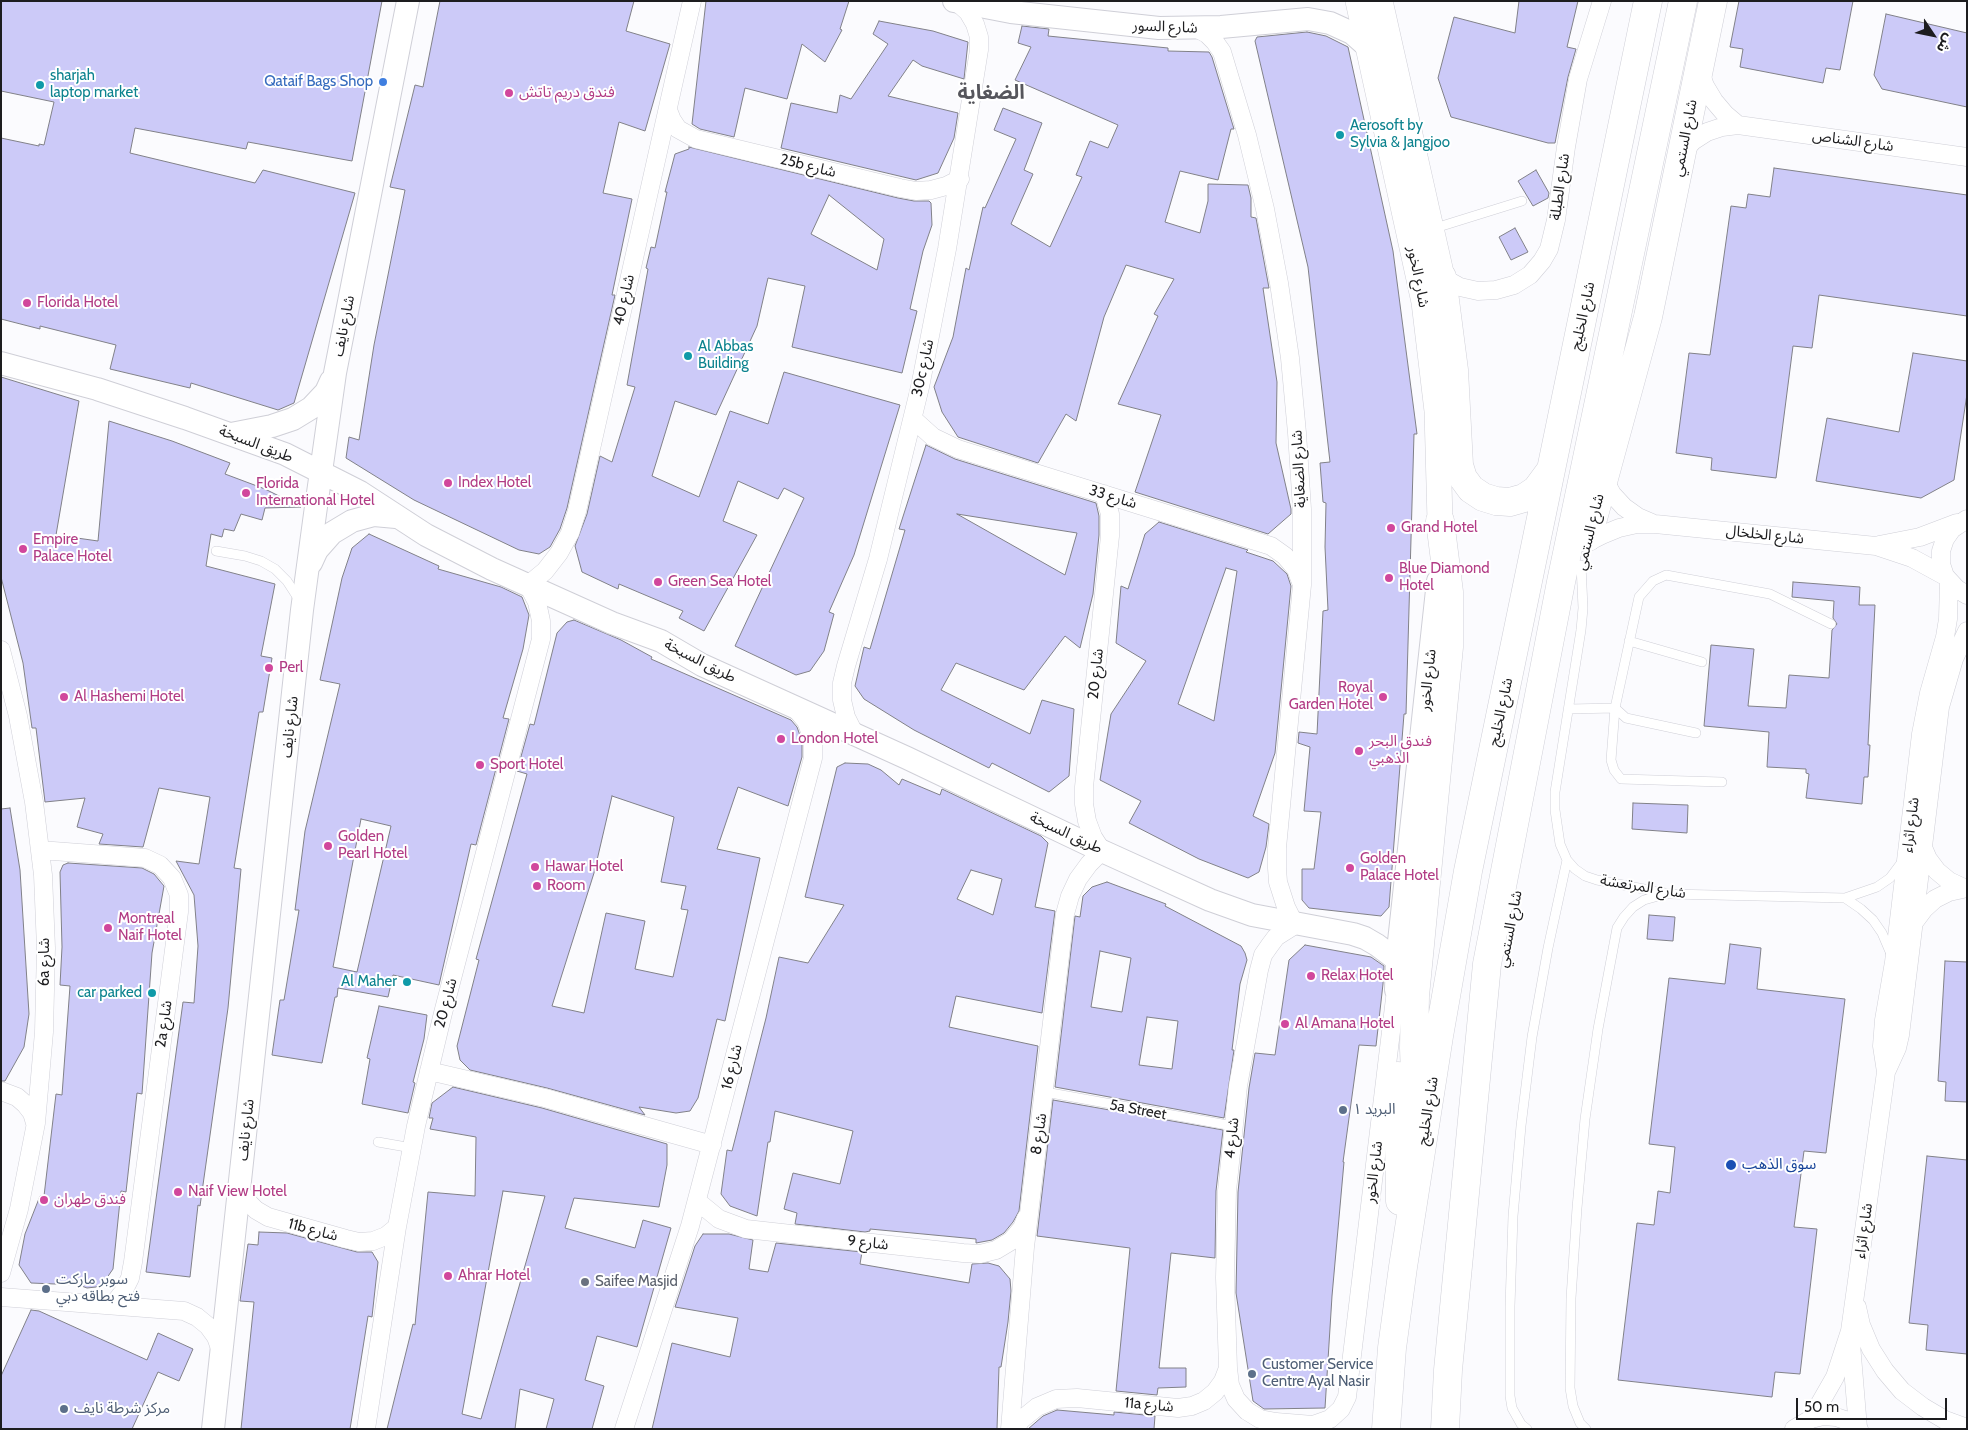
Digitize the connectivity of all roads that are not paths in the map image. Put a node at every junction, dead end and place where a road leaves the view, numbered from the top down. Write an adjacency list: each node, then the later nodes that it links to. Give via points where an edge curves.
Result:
1 (408, 1): 22 (street, شارع نايف)
2 (692, 1): 13 (street, شارع 40)
3 (1358, 1): 11 (main road, شارع الخور)
4 (1380, 1): 19 (main road, شارع الخور)
5 (1602, 1): 20 (street, شارع الطبلة, via 1578,79 1556,220 1549,249 1542,262 1514,285 1496,290 1460,287)
6 (1648, 1): 25 (main road, شارع الخليج)
7 (1683, 1): 65 (main road, via 1555,612 1487,964)
8 (1713, 1): 12 (main road, شارع الستمي)
9 (956, 2): 10 (street, شارع السور, via 1095,22); 17 (street, 30c شارع, via 968,12 979,37)
10 (1196, 28): 11 (street, شارع السور, via 1308,19 1352,32); 39 (street, شارع الضغاية, via 1215,42 1226,63 1260,192 1277,274 1297,433)
11 (1369, 48): 31 (main road, شارع الخور, via 1424,302 1437,412)
12 (1699, 69): 14 (street, via 1714,101); 15 (main road, شارع الستمي)
13 (668, 110): 17 (street, 25b شارع, via 678,129 696,139 900,188 931,190); 38 (street, شارع 40, via 577,511 560,553)
14 (1738, 125): 15 (street, شارع الشناص, via 1707,132); 16 (street, شارع الشناص)
15 (1682, 153): 27 (main road, شارع الستمي, via 1648,317)
16 (1967, 158)
17 (960, 179): 23 (street, 30c شارع)
18 (1522, 201): 19 (lane)
19 (1431, 229): 20 (main road, شارع الخور)
20 (1442, 277): 25 (main road, via 1463,478 1483,497 1510,502 1536,490)
21 (1, 363): 24 (street, طريق السبخة, via 97,389)
22 (335, 373): 24 (street, via 326,392 311,408 293,419); 26 (street, شارع نايف)
23 (912, 419): 28 (street, شارع 33, via 933,437 958,449); 50 (street, 30c شارع, via 878,559 842,683 846,717)
24 (231, 434): 26 (street, طريق السبخة)
25 (1552, 467): 75 (main road, شارع الخليج, via 1468,871)
26 (321, 471): 29 (street, طريق السبخة); 36 (street, شارع نايف)
27 (1604, 479): 32 (street, شارع الخلخال, via 1624,507); 35 (main road, شارع الستمي)
28 (1104, 494): 39 (street, شارع 33, via 1270,546 1296,569); 55 (street, شارع 20, via 1111,525 1084,787 1086,821)
29 (396, 516): 36 (street, via 374,515 352,521 332,533 316,550); 38 (street, طريق السبخة, via 456,552)
30 (1965, 519): 33 (street, شارع الخلخال, via 1920,537); 37 (street, شارع اثراء, via 1952,529 1941,551)
31 (1440, 521): 62 (street, شارع الخور, via 1435,616); 75 (main road, via 1449,592 1449,647 1415,996 1416,1101)
32 (1655, 524): 33 (street, شارع الخلخال); 35 (street, شارع الخلخال, via 1637,524 1602,535)
33 (1876, 546): 37 (street, شارع الخلخال, via 1912,558)
34 (216, 551): 41 (lane, via 246,556 275,569 297,594)
35 (1584, 554): 49 (lane, via 1584,608); 65 (main road, شارع الستمي, via 1502,972)
36 (307, 571): 41 (street, شارع نايف)
37 (1947, 578): 40 (street, شارع الخلخال); 53 (street, شارع اثراء, via 1948,619 1924,713)
38 (528, 585): 47 (street, طريق السبخة, via 661,641 702,665); 66 (street, شارع 20, via 537,602 541,639)
39 (1302, 585): 61 (street, شارع الضغاية, via 1277,848 1278,882)
40 (1967, 595)
41 (302, 610): 76 (street, شارع نايف)
42 (1830, 624): 44 (lane, via 1770,594 1666,575 1653,581 1639,597)
43 (1967, 631): 53 (street, شارع اثراء, via 1954,659 1940,707)
44 (1629, 641): 46 (lane); 48 (lane)
45 (1, 650): 54 (street, 6a شارع, via 27,759)
46 (1702, 662)
47 (794, 707): 50 (street, طريق السبخة); 73 (street, شارع 16, via 806,721 813,738 813,758)
48 (1615, 708): 49 (lane); 51 (lane, via 1626,718); 52 (lane, via 1611,760 1621,779)
49 (1569, 709): 56 (lane, via 1555,792 1560,844)
50 (854, 733): 55 (street, طريق السبخة)
51 (1696, 733)
52 (1722, 782)
53 (1915, 848): 57 (street, via 1949,881); 59 (lane, شارع المرتعشة, via 1890,878 1877,887); 60 (street, شارع اثراء); 63 (street, شارع اثراء)
54 (40, 850): 70 (street, 6a شارع, via 46,966); 84 (street, 2a شارع, via 144,858 160,865 172,878 179,894 130,1278)
55 (1102, 851): 61 (street, طريق السبخة, via 1230,908); 69 (street, شارع 8, via 1078,879 1065,914)
56 (1567, 860): 58 (lane, شارع المرتعشة, via 1575,869 1597,880); 101 (lane, via 1532,1037 1520,1126 1513,1216 1510,1396 1512,1408)
57 (1965, 888): 60 (street, via 1936,899)
58 (1670, 894): 59 (lane, شارع المرتعشة); 102 (lane, via 1644,900 1624,917 1617,928 1598,1029 1585,1118 1571,1298 1570,1388 1573,1406)
59 (1845, 898): 63 (lane, via 1873,920)
60 (1915, 921): 67 (street, شارع اثراء, via 1900,1036)
61 (1295, 925): 62 (street, طريق السبخة, via 1366,938); 71 (street, شارع 4, via 1276,937 1263,956 1243,1054)
62 (1397, 960): 64 (street, شارع الخور)
63 (1894, 962): 67 (street, شارع اثراء, via 1883,1033)
64 (1396, 990): 80 (main road); 90 (street, شارع الخور, via 1347,1397 1330,1419)
65 (1477, 1064): 100 (main road)
66 (429, 1070): 73 (street, via 545,1098); 74 (street, شارع 20)
67 (1886, 1072): 83 (street, شارع اثراء)
68 (1, 1091): 70 (street, via 26,1104)
69 (1044, 1092): 71 (lane, 5a Street); 78 (street, شارع 8)
70 (36, 1123): 81 (street, 6a شارع, via 19,1209)
71 (1233, 1126): 87 (street, شارع 4, via 1225,1234)
72 (378, 1142): 74 (lane)
73 (712, 1145): 77 (street, شارع 16)
74 (412, 1148): 79 (street, شارع 20)
75 (1421, 1154): 80 (main road, شارع الخليج)
76 (239, 1188): 79 (street, 11b شارع, via 256,1210 268,1217 346,1239 373,1241); 86 (street, شارع نايف)
77 (697, 1201): 78 (street, شارع 9, via 719,1219 746,1229 980,1254 996,1250 1010,1241 1022,1228); 96 (street, شارع 16)
78 (1029, 1212): 97 (street, شارع 8)
79 (397, 1227): 95 (street, شارع 20)
80 (1403, 1267): 99 (main road, شارع الخليج)
81 (1, 1273)
82 (1, 1296): 84 (street)
83 (1855, 1300): 85 (street, شارع اثراء); 92 (street, via 1871,1349 1902,1391 1945,1420)
84 (113, 1305): 86 (street, via 184,1312 197,1317 216,1337)
85 (1850, 1331): 89 (street, شارع اثراء, via 1835,1377); 91 (street, شارع اثراء)
86 (221, 1351): 88 (street, شارع نايف)
87 (1228, 1368): 90 (street, via 1236,1399 1247,1411 1260,1419); 98 (street, 11a شارع, via 1215,1392 1192,1406 1178,1408 1077,1398 1056,1399 1037,1407)
88 (216, 1394): 93 (lane); 94 (street, شارع نايف)
89 (1811, 1419): 91 (street, via 1836,1417); 103 (street)
90 (1308, 1427)
91 (1859, 1428)
92 (1967, 1428)
93 (204, 1429)
94 (213, 1429)
95 (366, 1429)
96 (624, 1429)
97 (1010, 1429)
98 (1015, 1429)
99 (1386, 1429)
100 (1445, 1429)
101 (1526, 1429)
102 (1586, 1429)
103 (1794, 1429)

